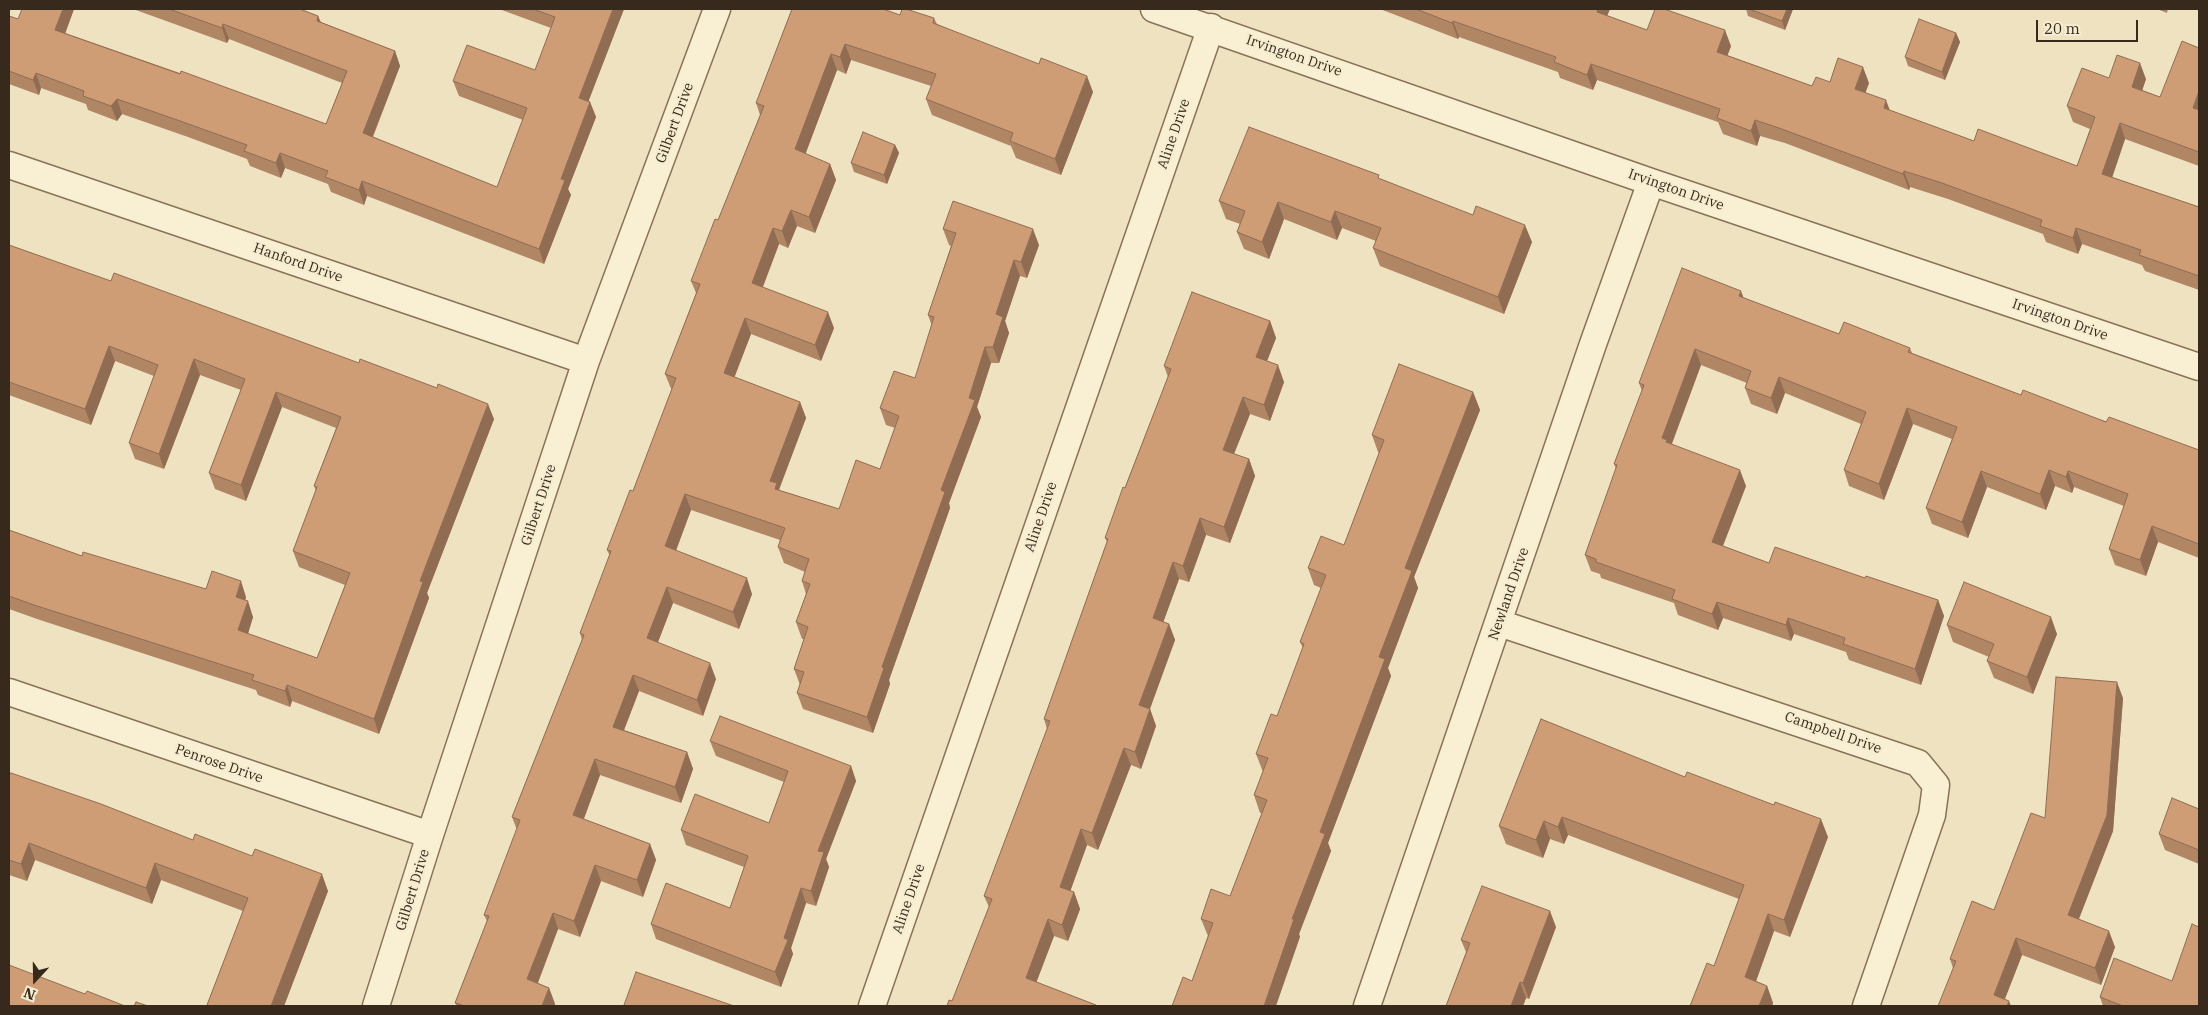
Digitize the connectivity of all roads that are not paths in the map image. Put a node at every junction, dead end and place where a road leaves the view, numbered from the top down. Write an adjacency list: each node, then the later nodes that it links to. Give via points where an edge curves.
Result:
1 (718, 9): 6 (street, Gilbert Drive)
2 (1154, 9): 3 (street, Irvington Drive)
3 (1211, 27): 5 (street, Irvington Drive); 12 (street, Aline Drive)
4 (9, 165): 6 (street, Hanford Drive)
5 (1651, 182): 7 (street, Irvington Drive); 8 (street, Newland Drive)
6 (586, 361): 10 (street, Gilbert Drive)
7 (2199, 367)
8 (1499, 623): 13 (street, Newland Drive); 14 (street, Campbell Drive, via 1918,763 1936,785 1932,815)
9 (9, 692): 10 (street, Penrose Drive)
10 (430, 835): 11 (street, Gilbert Drive)
11 (376, 1006)
12 (872, 1006)
13 (1367, 1006)
14 (1866, 1006)

